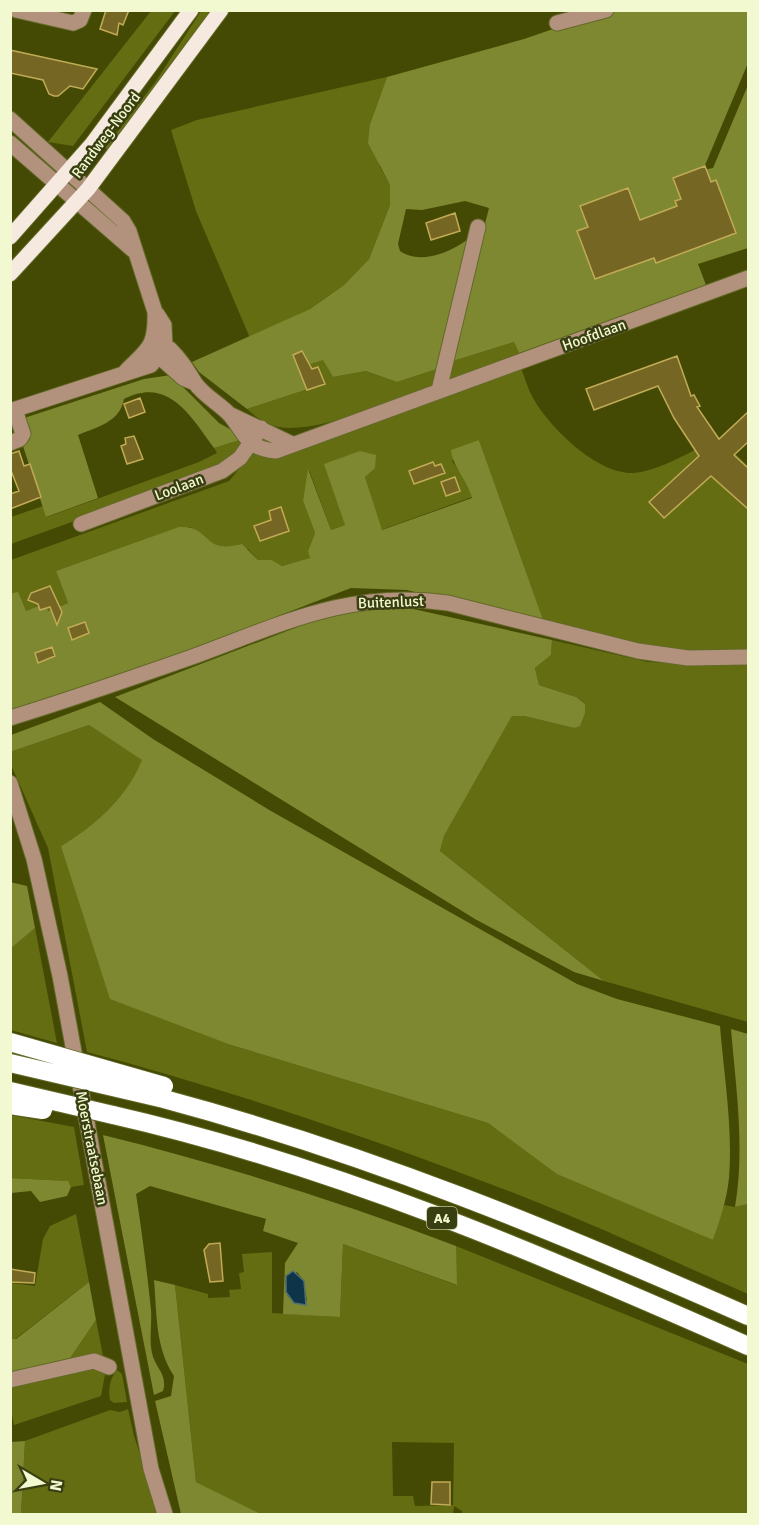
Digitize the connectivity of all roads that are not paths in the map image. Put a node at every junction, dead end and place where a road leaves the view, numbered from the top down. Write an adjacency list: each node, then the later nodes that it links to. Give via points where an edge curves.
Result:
1 (16, 10): 2 (street, via 73,23 80,20)
2 (84, 10)
3 (191, 10): 9 (main road, Randweg-Noord)
4 (221, 10): 11 (main road, Randweg-Noord)
5 (606, 10): 6 (street)
6 (557, 23)
7 (10, 118): 9 (street)
8 (10, 143): 10 (street)
9 (69, 171): 10 (main road, Randweg-Noord); 11 (street)
10 (59, 183): 12 (street); 14 (main road, Randweg-Noord)
11 (88, 189): 12 (main road, Randweg-Noord); 15 (street, via 123,221)
12 (78, 201): 15 (street); 16 (main road, Randweg-Noord)
13 (478, 227): 19 (street)
14 (10, 237)
15 (134, 251): 18 (street, via 155,312)
16 (10, 274)
17 (748, 278): 19 (street, Hoofdlaan)
18 (158, 351): 20 (street, via 126,371); 21 (street, via 183,378 195,383)
19 (439, 390): 25 (street, Hoofdlaan)
20 (13, 410): 23 (street, via 23,435)
21 (229, 414): 22 (street); 24 (street)
22 (261, 428): 24 (street, Loolaan); 25 (street)
23 (10, 442)
24 (250, 444): 25 (street, Hoofdlaan, via 276,451); 26 (street, Loolaan, via 240,458 222,471)
25 (292, 444)
26 (81, 524)
27 (748, 657): 28 (street, Buitenlust, via 688,658 638,651 448,603 369,600 325,609)
28 (10, 718)
29 (10, 783): 40 (street, Moerstraatsebaan, via 34,859 60,976 152,1469)
30 (10, 1042): 33 (highway, A4, bridge)
31 (10, 1063): 33 (highway, A4, bridge)
32 (10, 1091): 35 (highway, A4, bridge)
33 (164, 1093): 36 (highway, A4, via 210,1112 359,1158 552,1230)
34 (10, 1105): 35 (highway, A4, bridge)
35 (113, 1115): 37 (highway, A4, via 165,1126 355,1185 475,1230)
36 (748, 1316)
37 (748, 1346)
38 (109, 1367): 39 (street, via 94,1361)
39 (10, 1380)
40 (165, 1515)

